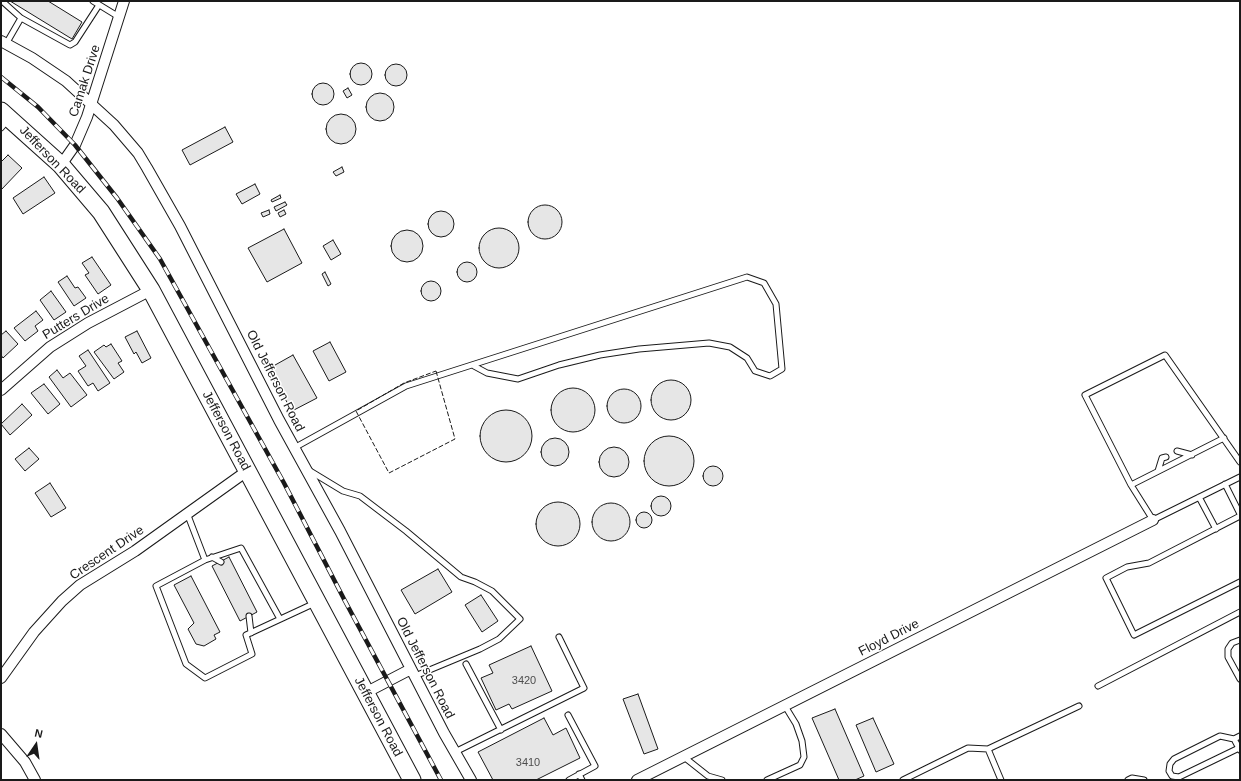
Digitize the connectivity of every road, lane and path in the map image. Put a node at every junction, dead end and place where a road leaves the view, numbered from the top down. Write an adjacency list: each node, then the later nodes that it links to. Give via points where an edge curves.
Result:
1 (2, 1): 6 (lane)
2 (93, 1): 4 (lane)
3 (124, 1): 5 (street, Camak Drive)
4 (99, 5): 5 (lane); 6 (lane, via 75,42 70,45)
5 (119, 17): 8 (street, Camak Drive)
6 (21, 18): 7 (lane)
7 (4, 43): 8 (street, Old Jefferson Road, via 66,81)
8 (92, 104): 10 (street, Camak Drive, via 75,145); 15 (street, Old Jefferson Road, via 128,140 147,168 217,296)
9 (4, 119): 10 (highway, Jefferson Road)
10 (61, 166): 11 (highway, Jefferson Road, via 101,212)
11 (151, 290): 13 (street, Putters Drive, via 50,346); 21 (highway, Jefferson Road)
12 (474, 366): 12 (lane, via 747,277 764,283 776,304 782,369 770,376 755,371 747,358 730,347 709,343 600,355 518,379 486,373); 15 (lane, via 406,386)
13 (1, 390)
14 (1224, 438): 17 (lane); 19 (lane); 25 (lane, via 1164,355 1085,395)
15 (294, 448): 20 (street, Old Jefferson Road)
16 (1177, 451): 17 (lane)
17 (1192, 455): 22 (lane)
18 (1166, 457): 22 (lane, via 1162,458)
19 (1240, 462)
20 (305, 467): 43 (street, Old Jefferson Road); 43 (lane, via 343,492 360,496 461,577 492,591 520,619 493,642)
21 (247, 470): 27 (street, Crescent Drive); 35 (highway, Jefferson Road)
22 (1158, 471): 25 (lane)
23 (1240, 477): 24 (lane)
24 (1225, 484): 26 (lane); 28 (lane)
25 (1132, 485): 29 (lane)
26 (1199, 497): 29 (lane); 30 (lane)
27 (187, 513): 32 (lane); 44 (street, Crescent Drive, via 80,585 34,632)
28 (1240, 515): 30 (lane)
29 (1152, 520): 48 (street, Floyd Drive)
30 (1216, 529): 34 (lane, via 1149,563 1127,567 1106,578 1134,635)
31 (212, 557): 32 (lane); 33 (lane); 38 (lane, via 241,548)
32 (205, 560): 39 (lane, via 156,586 186,664 205,678 252,654 246,635)
33 (221, 562)
34 (1240, 582)
35 (317, 602): 38 (lane); 47 (highway, Jefferson Road)
36 (1240, 612): 46 (lane)
37 (249, 616): 39 (lane)
38 (280, 619): 39 (lane)
39 (251, 633)
40 (559, 636): 51 (lane, via 584,688)
41 (1240, 640): 45 (lane, via 1232,643 1228,650 1228,657)
42 (466, 664): 51 (lane)
43 (413, 672): 47 (street); 57 (street, Old Jefferson Road)
44 (1, 678)
45 (1240, 679)
46 (1098, 686)
47 (365, 693): 62 (highway, Jefferson Road)
48 (785, 706): 58 (street, Floyd Drive); 67 (lane, via 796,724 804,757 800,765)
49 (1079, 706): 55 (lane)
50 (568, 715): 59 (lane, via 595,766)
51 (501, 730): 57 (lane)
52 (1, 734): 61 (street)
53 (1240, 736): 54 (lane)
54 (1234, 739): 56 (lane); 56 (lane, via 1220,736 1174,759 1169,771 1172,776 1179,777)
55 (988, 749): 68 (lane, via 968,748); 69 (lane)
56 (1239, 749)
57 (456, 752): 63 (street, Old Jefferson Road)
58 (684, 757): 60 (street, Floyd Drive); 66 (lane, via 708,776)
59 (579, 774): 64 (lane); 65 (lane)
60 (644, 779)
61 (36, 780)
62 (412, 780)
63 (471, 780)
64 (569, 780)
65 (582, 780)
66 (722, 780)
67 (767, 780)
68 (903, 780)
69 (1002, 780)
70 (1128, 780): 71 (lane)
71 (1144, 780)

